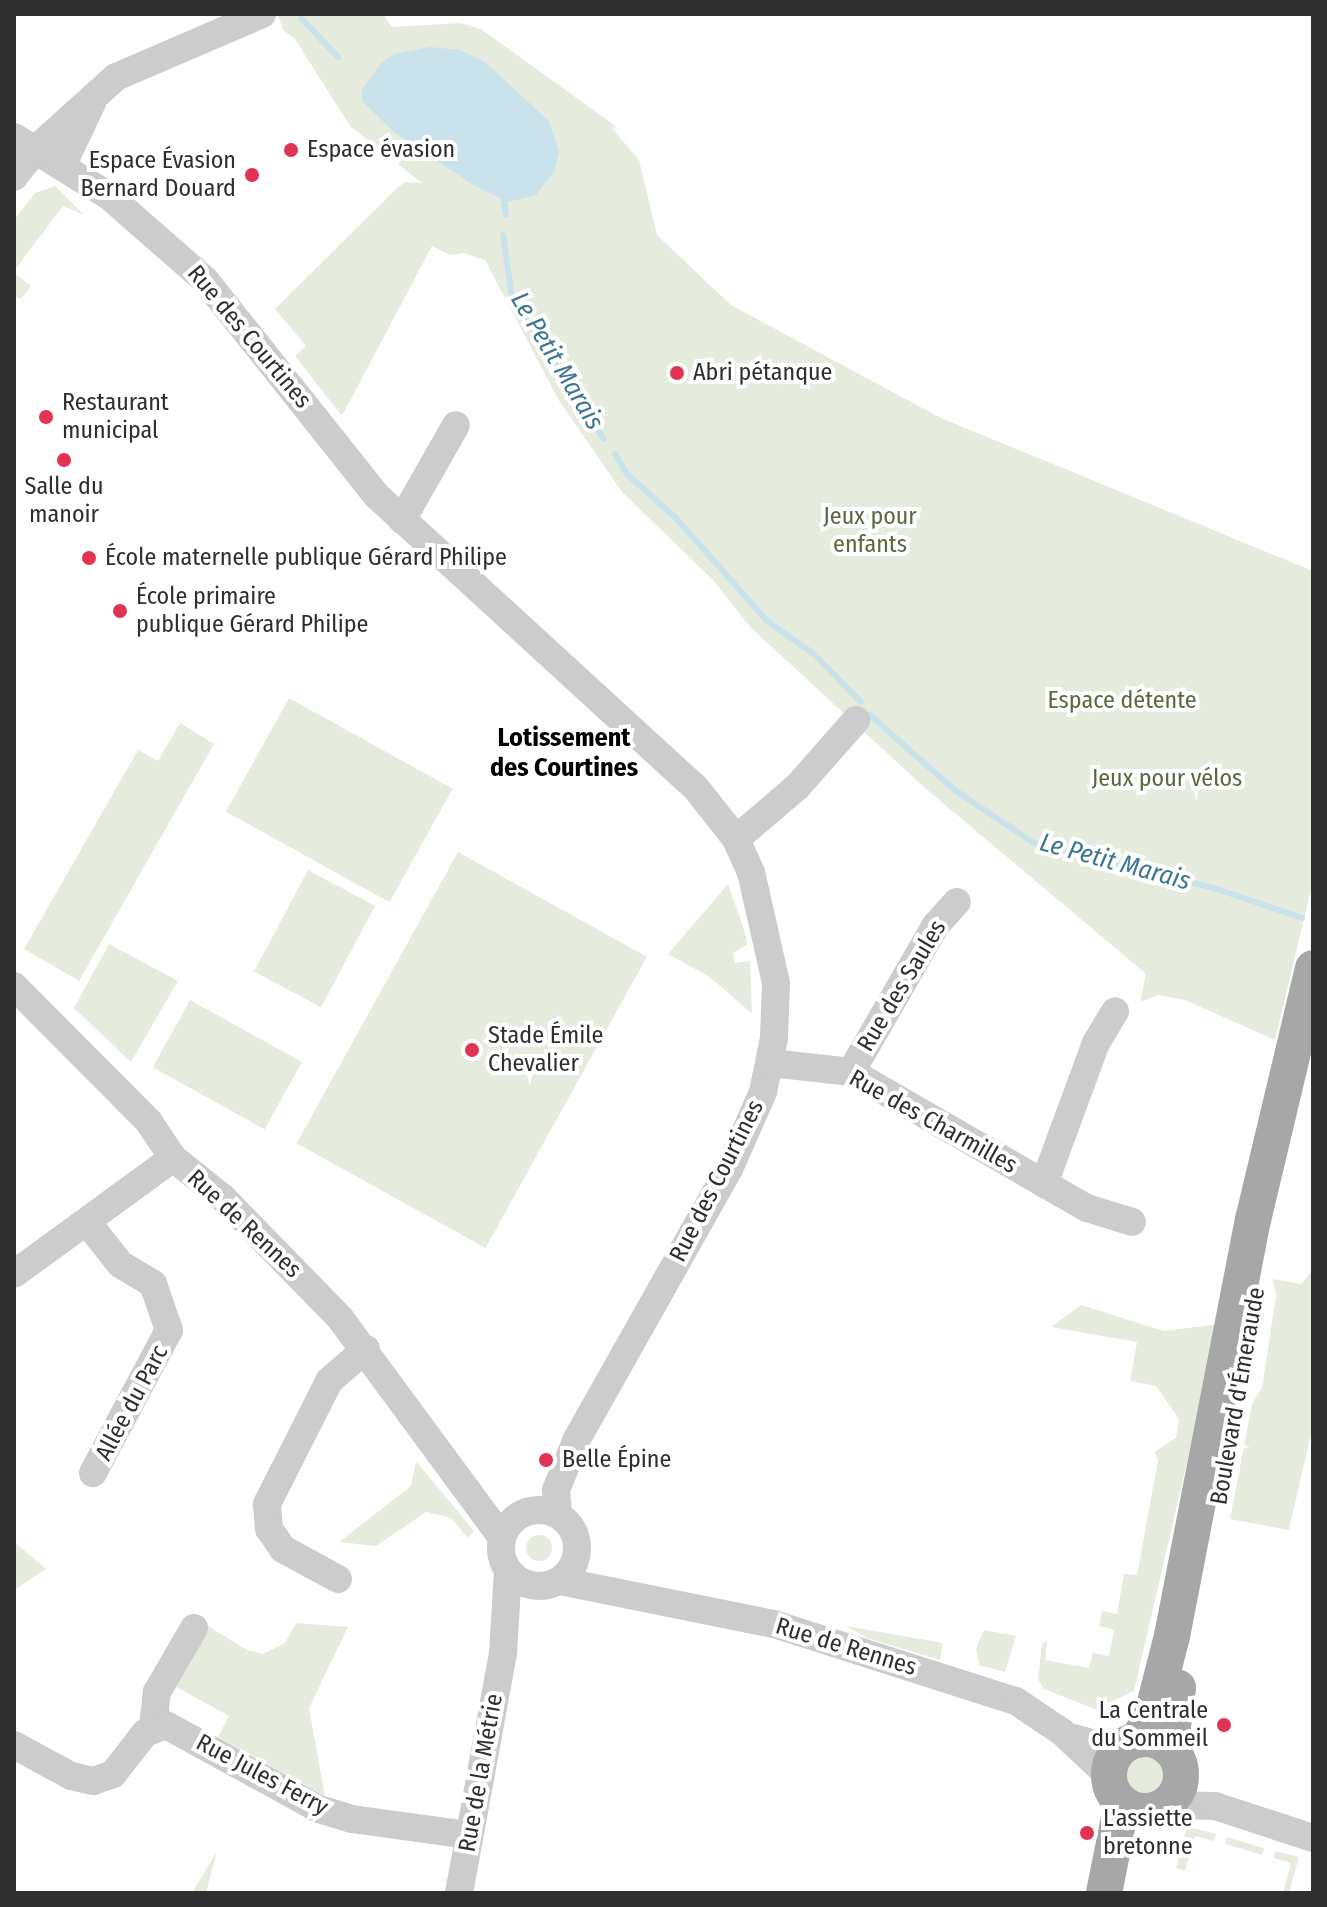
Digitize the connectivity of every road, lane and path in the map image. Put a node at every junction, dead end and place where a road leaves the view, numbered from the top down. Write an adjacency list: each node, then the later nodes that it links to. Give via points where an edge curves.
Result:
1 (262, 14): 2 (street, via 151,59 116,77)
2 (93, 99): 3 (street); 4 (street)
3 (25, 143): 4 (street, Rue des Courtines); 5 (street)
4 (63, 164): 7 (street, Rue des Courtines, via 126,208 205,280 352,466)
5 (14, 177)
6 (456, 425): 7 (street)
7 (402, 520): 9 (street, Rue des Courtines, via 676,768)
8 (856, 720): 9 (street, via 798,786)
9 (736, 839): 15 (street, Rue des Courtines, via 751,872 773,956)
10 (957, 902): 16 (street, Rue des Saules, via 936,925)
11 (1313, 968): 32 (main road, via 1253,1220 1152,1714)
12 (14, 986): 17 (street, Rue de Rennes, via 149,1122)
13 (1115, 1011): 18 (street, Rue des Charmilles, via 1096,1043)
14 (1313, 1044): 32 (main road, Boulevard d'Émeraude, via 1251,1314 1218,1506 1171,1719)
15 (771, 1063): 16 (street, Rue des Charmilles); 24 (street, Rue des Courtines, via 729,1169)
16 (851, 1072): 18 (street, Rue des Charmilles)
17 (173, 1158): 19 (street); 22 (street, Rue de Rennes, via 260,1233)
18 (1044, 1184): 20 (street, Rue des Charmilles, via 1112,1220)
19 (87, 1222): 21 (street); 23 (street, Allée du Parc, via 120,1264 153,1284 169,1330)
20 (1132, 1222)
21 (17, 1266)
22 (366, 1349): 24 (street, Rue de Rennes, via 459,1476 499,1512); 27 (street, via 329,1381 267,1504 269,1529 283,1549)
23 (93, 1473)
24 (527, 1520): 25 (street, Rue de la Métrie); 26 (street, via 576,1538)
25 (508, 1570): 26 (street, Rue de Rennes, via 525,1584); 29 (street, Rue de la Métrie)
26 (559, 1575): 29 (street, Rue de la Métrie, via 518,1616); 32 (street, Rue de Rennes, via 814,1635 1024,1705)
27 (338, 1579)
28 (194, 1628): 30 (street, via 157,1692)
29 (503, 1654): 33 (street, Rue de la Métrie)
30 (153, 1728): 31 (street, via 122,1767 93,1781 71,1776); 33 (street, Rue Jules Ferry, via 172,1727 319,1809 352,1819)
31 (14, 1745)
32 (1145, 1777): 34 (street); 36 (main road, Boulevard d'Émeraude); 37 (main road, Boulevard d'Émeraude)
33 (469, 1835): 35 (street, Rue de la Métrie)
34 (1313, 1838)
35 (459, 1893)
36 (1104, 1893)
37 (1124, 1893)

